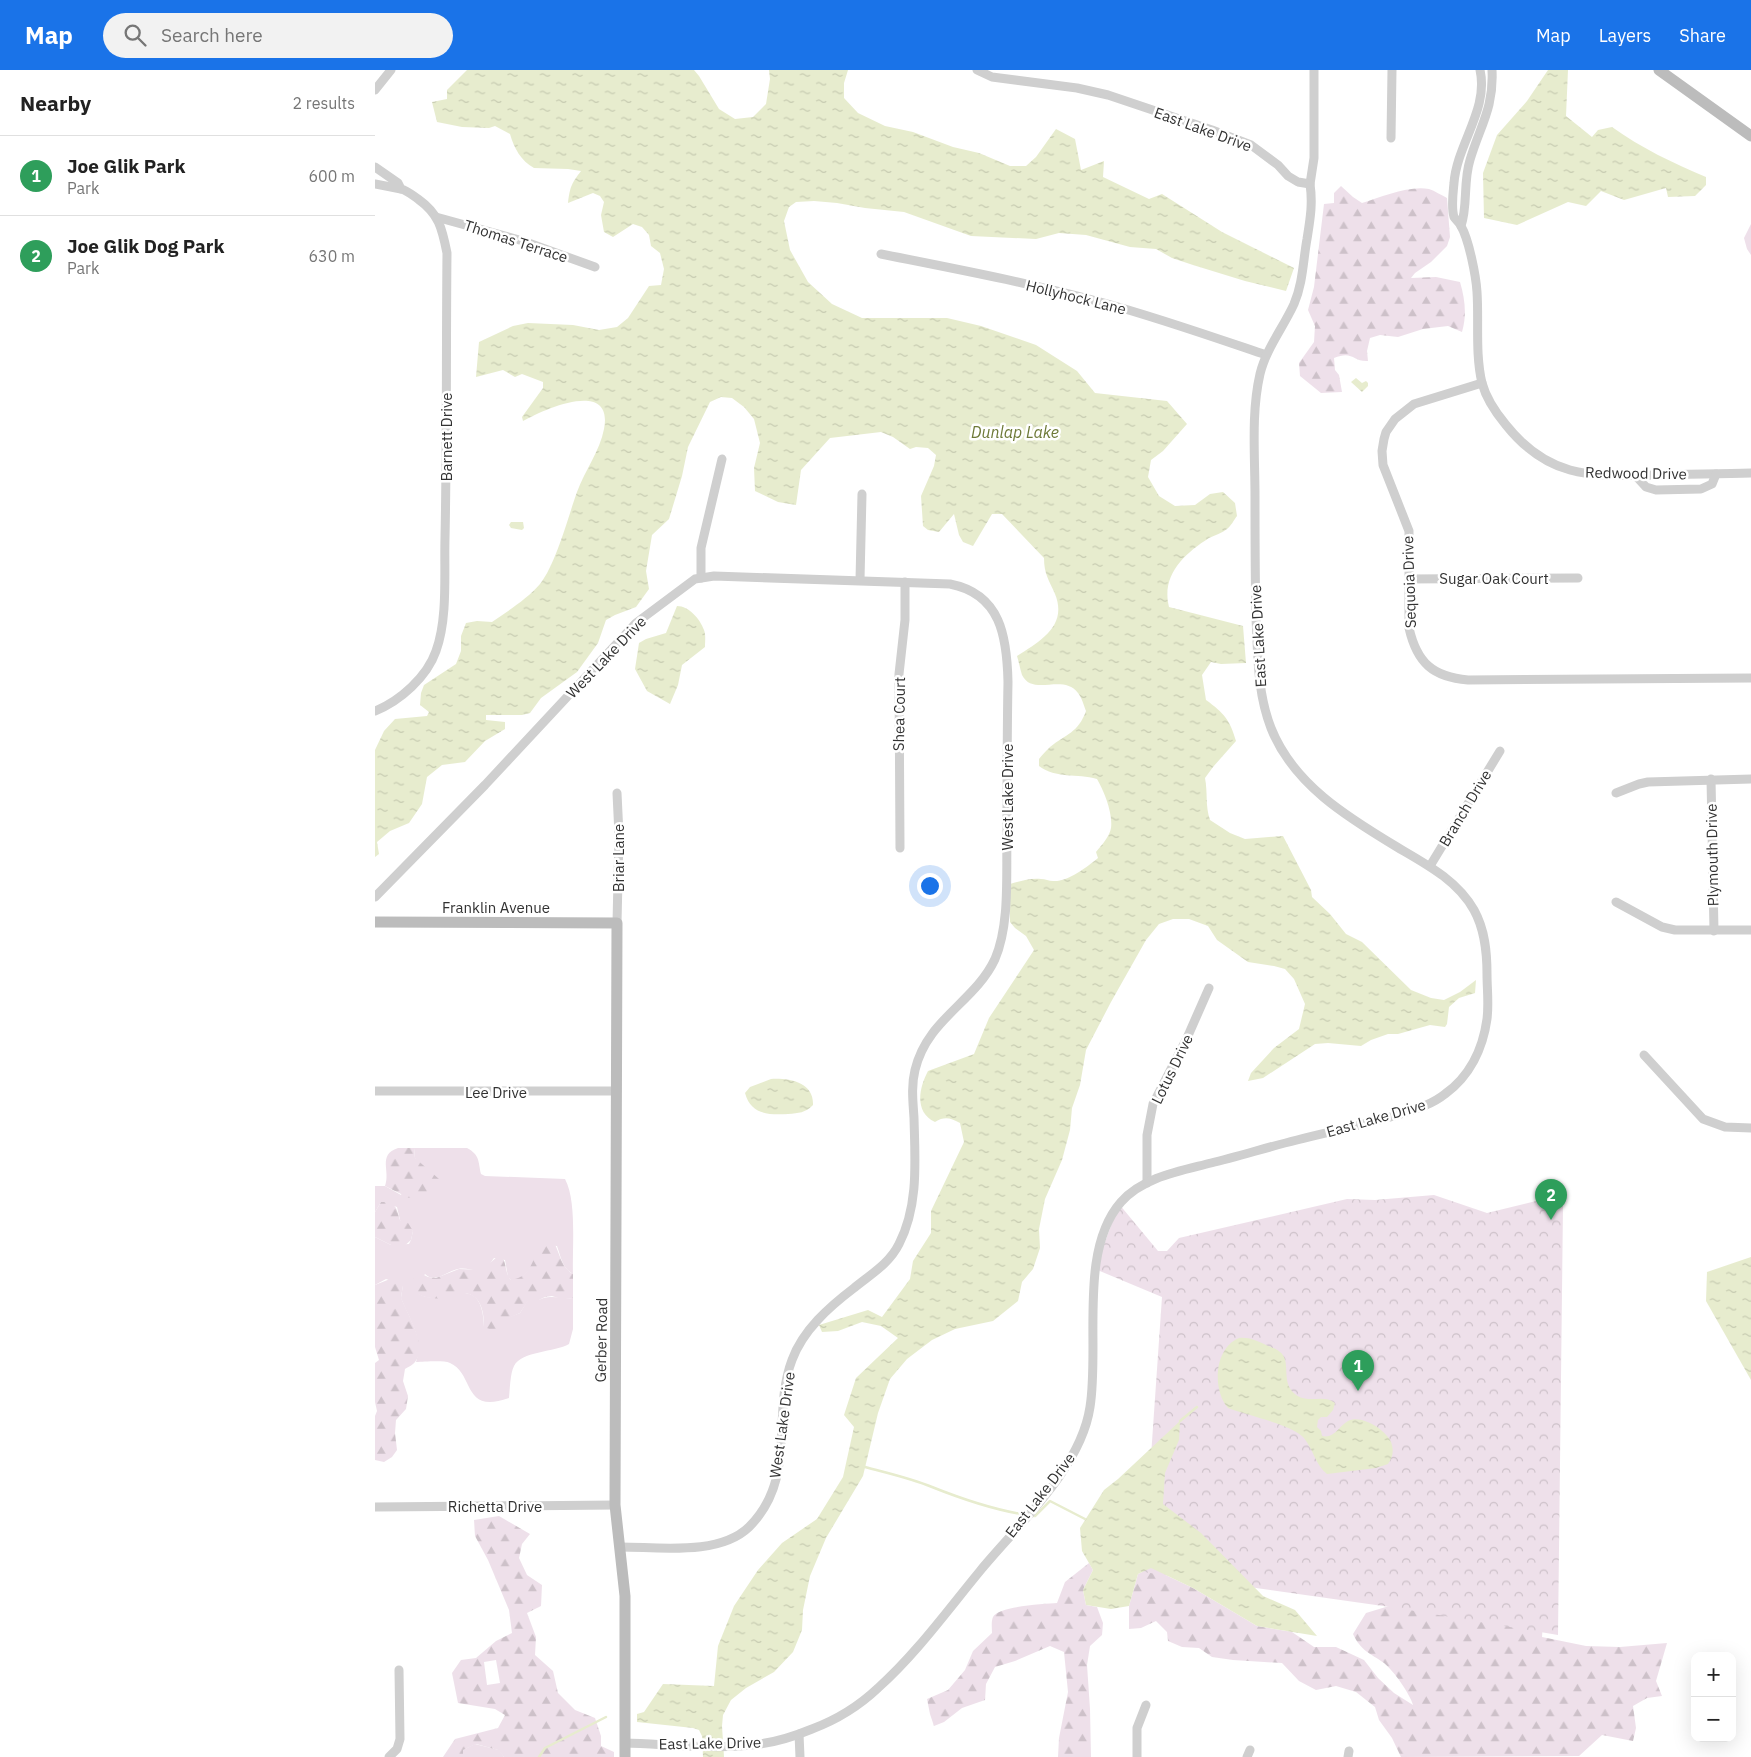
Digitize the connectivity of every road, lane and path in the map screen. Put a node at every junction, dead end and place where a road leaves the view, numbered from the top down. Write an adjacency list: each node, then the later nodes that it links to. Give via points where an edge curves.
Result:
1 (391, 70): 8 (street)
2 (977, 70): 13 (street, East Lake Drive, via 992,76 1108,95 1203,127 1251,145 1288,176)
3 (1314, 70): 13 (street, via 1314,158)
4 (1392, 70): 10 (street)
5 (1480, 70): 16 (street, Redwood Drive, via 1481,96 1454,180 1455,217)
6 (1492, 70): 16 (street, Redwood Drive, via 1488,112 1469,160 1465,216)
7 (1659, 70): 9 (street)
8 (375, 90)
9 (1751, 136)
10 (1391, 138)
11 (375, 167): 14 (street, Barnett Drive, via 398,183)
12 (375, 184): 14 (street)
13 (1310, 184): 19 (street, East Lake Drive, via 1312,211 1302,278 1292,308)
14 (401, 189): 15 (street, Barnett Drive, via 430,208)
15 (436, 217): 18 (street, Thomas Terrace, via 523,240); 32 (street, Barnett Drive, via 447,253 442,625 431,663 399,696)
16 (1461, 226): 20 (street, Redwood Drive, via 1477,291)
17 (881, 254): 19 (street, Hollyhock Lane, via 1103,302)
18 (595, 267)
19 (1267, 356): 39 (street, East Lake Drive, via 1256,402 1255,459 1258,672 1265,710 1285,757 1307,784 1350,816)
20 (1482, 383): 24 (street, Redwood Drive, via 1508,428 1548,461 1584,474); 27 (street, Sequoia Drive, via 1414,404 1395,419 1386,432 1382,446 1383,465 1409,531)
21 (722, 459): 26 (street, via 701,548)
22 (1751, 473): 23 (street, Redwood Drive)
23 (1716, 474): 24 (street, Redwood Drive); 24 (street, via 1712,484 1701,489 1656,490 1646,487)
24 (1635, 475)
25 (862, 494): 29 (street)
26 (701, 578): 29 (street, West Lake Drive); 40 (street, West Lake Drive, via 684,586 636,623)
27 (1409, 578): 28 (street, Sugar Oak Court); 31 (street, Sequoia Drive, via 1412,643 1429,668 1451,678)
28 (1578, 578)
29 (860, 580): 30 (street, West Lake Drive)
30 (905, 582): 38 (street, Shea Court, via 899,674); 54 (street, West Lake Drive, via 967,588 993,609 1002,632 1008,682 1006,889 1000,944 987,973 939,1024 917,1062 913,1087 915,1180 901,1241 887,1261 817,1320 792,1358 785,1388 778,1469 762,1510 749,1527 721,1544)
31 (1751, 678)
32 (375, 711)
33 (1500, 750): 39 (street, Branch Drive)
34 (1711, 779): 35 (street); 37 (street, via 1648,782); 45 (street, Plymouth Drive)
35 (1751, 779)
36 (617, 793): 43 (street, Briar Lane)
37 (1616, 793)
38 (900, 848)
39 (1430, 866): 51 (street, East Lake Drive, via 1471,905 1486,948 1488,1007 1484,1036 1473,1062 1456,1085 1420,1108)
40 (375, 897)
41 (1616, 902): 45 (street, via 1662,927)
42 (375, 922): 43 (street, Franklin Avenue)
43 (617, 923): 49 (street, Gerber Road)
44 (1751, 930): 45 (street)
45 (1714, 931)
46 (1209, 988): 51 (street, Lotus Drive, via 1153,1104 1147,1135)
47 (1644, 1055): 50 (street, via 1703,1119 1725,1127)
48 (375, 1091): 49 (street, Lee Drive)
49 (617, 1092): 52 (street, Gerber Road)
50 (1751, 1128)
51 (1147, 1182): 57 (street, East Lake Drive, via 1119,1204 1108,1221 1099,1246 1090,1408 1078,1445 1066,1468 872,1694 826,1723)
52 (615, 1505): 53 (street, Richetta Drive); 54 (street, Gerber Road)
53 (375, 1507)
54 (621, 1547): 58 (street, Gerber Road, via 625,1596)
55 (399, 1670): 59 (street, via 400,1739 397,1749)
56 (1145, 1705): 62 (street, via 1137,1728)
57 (799, 1734): 58 (street, East Lake Drive, via 761,1744 730,1746); 61 (street)
58 (625, 1743): 60 (street, Gerber Road)
59 (389, 1757)
60 (625, 1757)
61 (801, 1757)
62 (1137, 1757)

